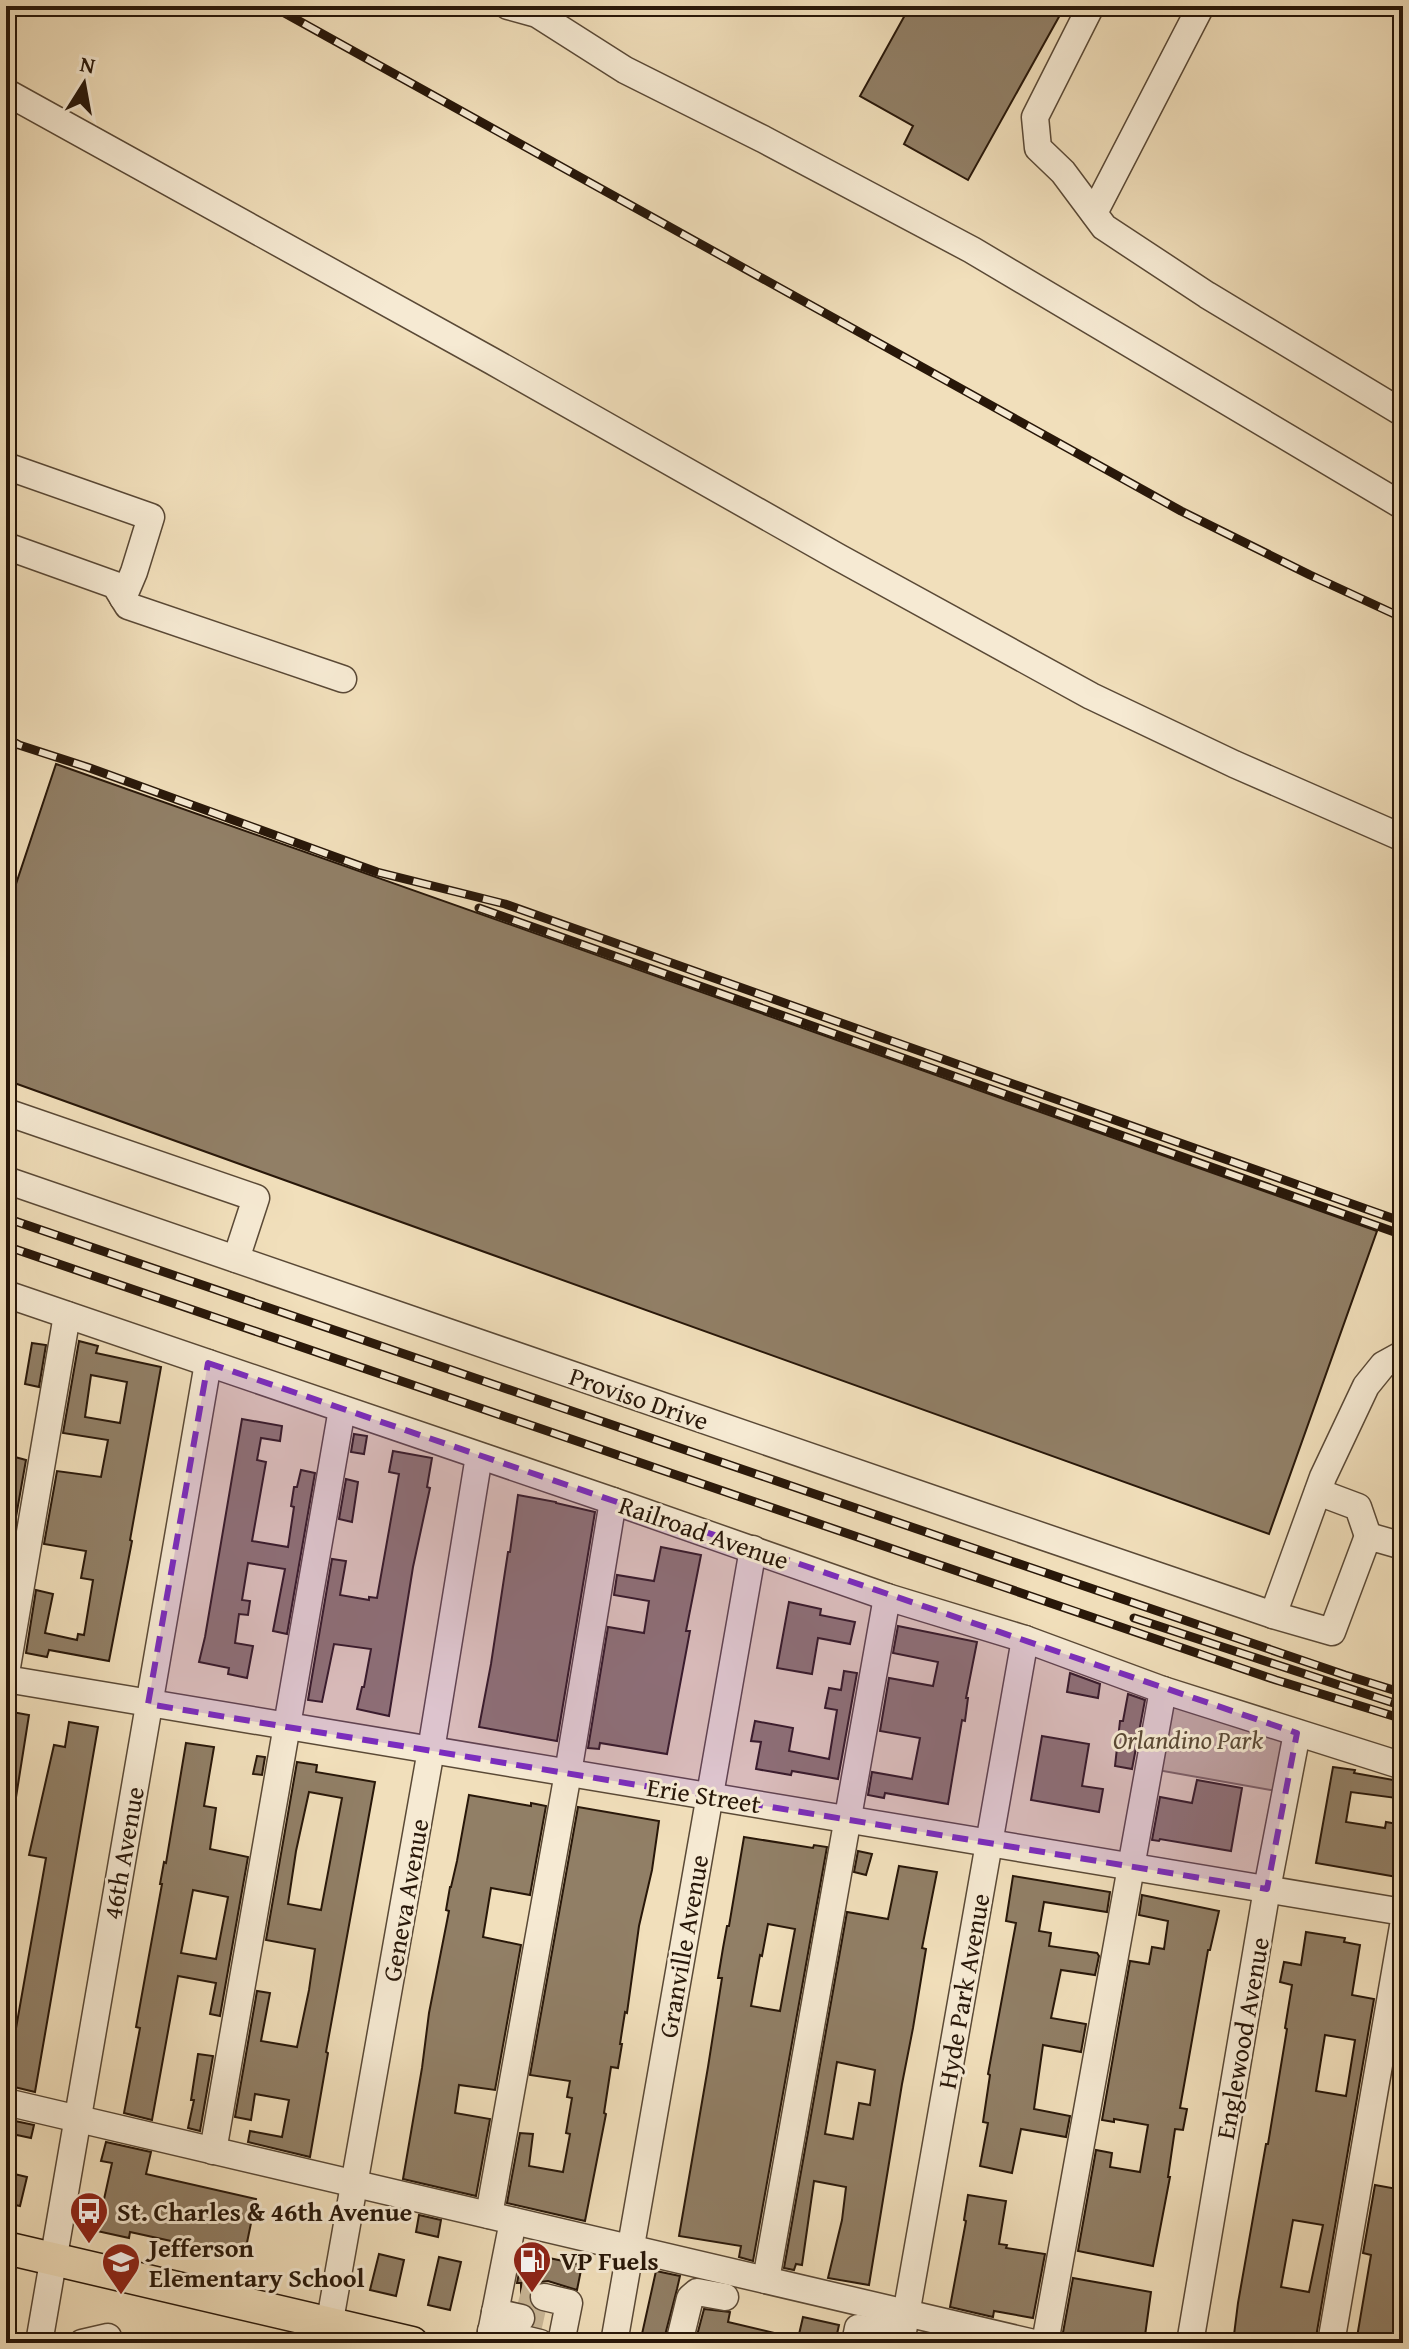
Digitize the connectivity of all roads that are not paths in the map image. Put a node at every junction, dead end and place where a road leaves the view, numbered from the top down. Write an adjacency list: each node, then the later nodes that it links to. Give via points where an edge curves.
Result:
1 (508, 6): 8 (street, via 537,14 625,70 972,250)
2 (1091, 6): 5 (street, via 1035,117 1038,148)
3 (1201, 6): 5 (street)
4 (6, 92): 12 (street, via 1091,696)
5 (1094, 213): 6 (street, via 1104,227 1207,295)
6 (1403, 413)
7 (6, 466): 10 (street, via 151,517)
8 (1403, 506)
9 (6, 546): 10 (street, via 115,585)
10 (123, 598): 11 (street, via 128,606)
11 (343, 679)
12 (1403, 838)
13 (6, 1112): 15 (street, via 256,1198)
14 (6, 1180): 15 (street, Proviso Drive)
15 (236, 1259): 28 (street, Proviso Drive)
16 (6, 1294): 17 (street, Railroad Avenue)
17 (67, 1315): 19 (street, Railroad Avenue); 30 (street)
18 (1403, 1354): 22 (street, via 1383,1365 1366,1386)
19 (208, 1363): 20 (street, Railroad Avenue); 32 (street, 46th Avenue)
20 (342, 1409): 21 (street, Railroad Avenue); 33 (street)
21 (479, 1456): 23 (street, Railroad Avenue); 35 (street, Geneva Avenue)
22 (1318, 1492): 24 (street, via 1358,1507); 28 (street)
23 (613, 1501): 26 (street, Railroad Avenue); 37 (street)
24 (1368, 1536): 25 (street); 28 (street, Proviso Drive, via 1332,1632)
25 (1403, 1546)
26 (753, 1549): 27 (street, Railroad Avenue); 38 (street, Granville Avenue)
27 (887, 1597): 29 (street, Railroad Avenue); 39 (street)
28 (1273, 1615)
29 (1025, 1639): 31 (street, Railroad Avenue); 40 (street, Hyde Park Avenue)
30 (6, 1676): 32 (street, Erie Street)
31 (1163, 1690): 34 (street, Railroad Avenue); 41 (street)
32 (148, 1704): 33 (street, Erie Street); 46 (street, 46th Avenue)
33 (287, 1726): 35 (street, Erie Street); 47 (street)
34 (1297, 1733): 36 (street, Railroad Avenue); 42 (street, Englewood Avenue)
35 (431, 1750): 37 (street, Erie Street); 48 (street, Geneva Avenue)
36 (1403, 1766)
37 (568, 1773): 38 (street, Erie Street); 49 (street)
38 (710, 1796): 39 (street, Erie Street); 51 (street, Granville Avenue)
39 (848, 1819): 40 (street, Erie Street); 53 (street)
40 (989, 1843): 41 (street, Erie Street); 57 (street, Hyde Park Avenue)
41 (1131, 1866): 42 (street, Erie Street); 65 (street)
42 (1267, 1889): 43 (street, Erie Street); 66 (street, Englewood Avenue)
43 (1403, 1912)
44 (1403, 1926): 67 (street)
45 (6, 2102): 46 (street)
46 (77, 2119): 47 (street); 52 (street, 46th Avenue)
47 (213, 2151): 48 (street)
48 (355, 2184): 49 (street); 58 (street, Geneva Avenue)
49 (501, 2218): 51 (street); 55 (street)
50 (6, 2248): 52 (main road)
51 (629, 2248): 53 (street); 61 (street, Granville Avenue)
52 (53, 2259): 58 (main road); 59 (street, 46th Avenue)
53 (766, 2280): 57 (street)
54 (725, 2297): 62 (street, via 697,2292 690,2298)
55 (537, 2316): 56 (street); 56 (street)
56 (492, 2328)
57 (904, 2331): 63 (street, via 858,2328); 64 (street)
58 (328, 2334): 60 (main road)
59 (41, 2343)
60 (412, 2343)
61 (614, 2343)
62 (679, 2343)
63 (855, 2343)
64 (1034, 2343)
65 (1045, 2343)
66 (1190, 2343)
67 (1331, 2343)

